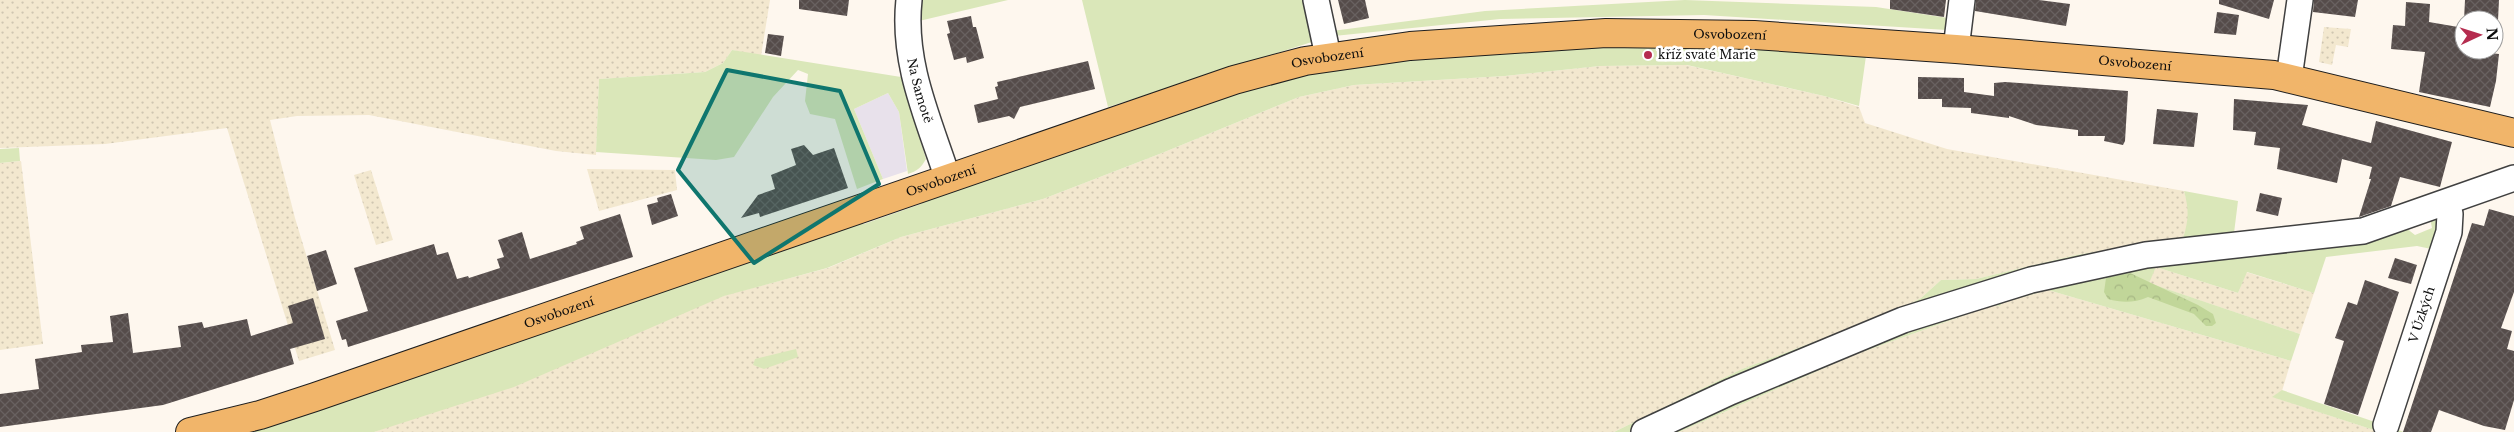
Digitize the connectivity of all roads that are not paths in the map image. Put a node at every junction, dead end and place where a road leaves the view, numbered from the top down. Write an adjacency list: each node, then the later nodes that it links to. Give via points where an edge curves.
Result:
1 (909, 0): 10 (street, Na Samotě, via 908,40 913,71)
2 (1316, 0): 6 (street)
3 (1962, 0): 5 (street)
4 (2300, 0): 7 (street)
5 (1956, 49): 6 (main road, Osvobození, via 1754,35 1614,33 1410,46); 7 (main road, Osvobození)
6 (1328, 56): 10 (main road, Osvobození, via 1234,80)
7 (2289, 78): 8 (main road, Osvobození)
8 (2514, 133)
9 (2514, 178): 11 (street)
10 (948, 179): 13 (main road, Osvobození, via 315,397)
11 (2447, 203): 12 (street, V Úzkých, via 2449,232); 14 (street, via 2363,232 2146,255 2031,280 1904,320 1730,392)
12 (2386, 425)
13 (190, 432)
14 (1644, 432)

